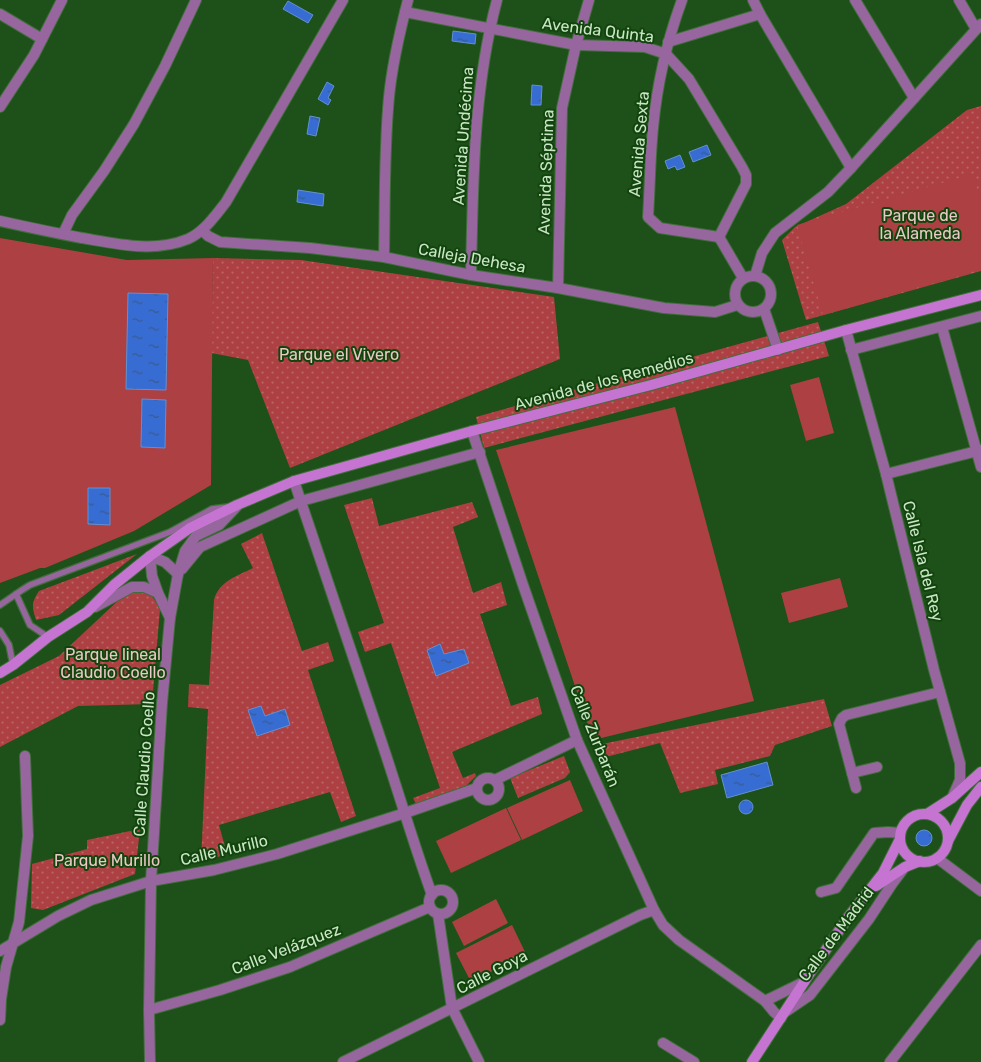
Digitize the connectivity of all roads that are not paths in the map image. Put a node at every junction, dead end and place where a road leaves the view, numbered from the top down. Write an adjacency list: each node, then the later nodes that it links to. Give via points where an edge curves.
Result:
1 (62, 0): 16 (street)
2 (196, 0): 25 (street, via 134,124 72,215)
3 (343, 0): 24 (street, via 226,202)
4 (408, 0): 11 (street)
5 (497, 0): 15 (street, Avenida Undécima)
6 (589, 0): 18 (street, Avenida Séptima)
7 (682, 0): 17 (street, Avenida Sexta)
8 (754, 0): 13 (street)
9 (855, 0): 20 (street)
10 (959, 0): 14 (street)
11 (405, 12): 15 (street, Avenida Quinta); 27 (street, via 389,96)
12 (0, 14): 16 (street)
13 (760, 14): 17 (street); 22 (street)
14 (979, 26): 20 (street)
15 (489, 29): 18 (street, Avenida Quinta); 28 (street, Avenida Undécima, via 475,144)
16 (42, 39): 21 (street)
17 (668, 42): 19 (street, Avenida Sexta)
18 (576, 45): 19 (street, Avenida Quinta, via 645,47); 31 (street, Avenida Séptima, via 562,108)
19 (666, 54): 26 (street, Avenida Quinta, via 690,79 746,175 746,184); 26 (street, Avenida Sexta, via 653,128 648,217 660,228)
20 (914, 98): 22 (street)
21 (0, 107)
22 (851, 168): 29 (street, via 828,192 775,232 762,253)
23 (0, 221): 25 (street)
24 (202, 230): 25 (street, via 172,244 147,247 123,246); 27 (street, Calleja Dehesa, via 220,242)
25 (64, 234)
26 (719, 237): 30 (street)
27 (384, 257): 28 (street, Calleja Dehesa)
28 (471, 275): 31 (street, Calleja Dehesa)
29 (755, 276): 30 (street); 34 (street, via 769,285 770,302)
30 (743, 278): 33 (street, via 734,290)
31 (558, 288): 33 (street, Calleja Dehesa, via 664,308 715,312)
32 (981, 295): 37 (main road, Avenida de los Remedios)
33 (738, 305): 34 (street, via 755,313)
34 (764, 309): 38 (street)
35 (981, 316): 36 (street)
36 (942, 327): 39 (street); 41 (street)
37 (846, 330): 38 (main road, Avenida de los Remedios); 39 (street, Calle Isla del Rey)
38 (778, 350): 40 (main road, Avenida de los Remedios)
39 (851, 350): 44 (street, Calle Isla del Rey)
40 (472, 431): 42 (street, Calle Zurbarán); 45 (main road, Avenida de los Remedios)
41 (979, 451): 43 (street); 44 (street)
42 (480, 452): 46 (street, Avenida de los Remedios); 60 (street, Calle Zurbarán)
43 (981, 467)
44 (886, 474): 59 (street, Calle Isla del Rey)
45 (294, 481): 46 (street); 47 (main road, Avenida de los Remedios)
46 (300, 500): 49 (street, Avenida de los Remedios, via 200,547); 72 (street)
47 (237, 505): 48 (main road, Avenida de los Remedios, via 190,528); 49 (street, Avenida de los Remedios, via 219,525 196,536 185,551); 51 (lane, via 212,509 170,532 30,585)
48 (150, 556): 49 (street, via 164,562); 50 (street); 53 (main road, Avenida de los Remedios)
49 (178, 574): 54 (street, Avenida de los Remedios)
50 (158, 593): 53 (street, Avenida de los Remedios, via 144,587 132,587); 54 (street)
51 (16, 594): 52 (lane); 56 (lane, via 30,625)
52 (0, 605)
53 (87, 612): 56 (main road, Avenida de los Remedios)
54 (170, 618): 79 (street, Calle Claudio Coello)
55 (0, 631): 57 (lane, via 9,645)
56 (48, 637): 57 (main road, Avenida de los Remedios)
57 (13, 665): 58 (main road, Avenida de los Remedios)
58 (0, 673)
59 (940, 692): 64 (street, via 842,718 839,724); 70 (street, Calle Isla del Rey, via 960,763 960,780)
60 (577, 740): 65 (street); 84 (street, Calle Zurbarán)
61 (25, 756): 86 (street, via 28,836 19,922)
62 (876, 767): 64 (street)
63 (981, 772): 70 (main road)
64 (852, 773): 68 (street)
65 (495, 780): 67 (street, via 485,778); 67 (street, via 500,789 495,799 484,800)
66 (981, 787): 71 (main road)
67 (477, 788): 72 (street, Calle Murillo)
68 (856, 788)
69 (981, 796): 71 (main road)
70 (952, 798): 73 (main road)
71 (967, 805): 75 (main road)
72 (405, 813): 79 (street, Calle Murillo, via 277,854); 83 (street)
73 (927, 814): 74 (main road, via 907,820); 75 (main road, via 941,821)
74 (900, 836): 77 (main road, via 904,852); 80 (main road, Calle de Madrid); 82 (street, via 888,832 874,833 836,888)
75 (947, 843): 76 (main road)
76 (937, 858): 77 (main road); 81 (street)
77 (920, 861): 78 (main road, Calle de Madrid)
78 (905, 867): 80 (main road, Calle de Madrid); 93 (street, Calle de Madrid, via 810,995)
79 (152, 881): 86 (street, Calle Murillo, via 91,900); 92 (street, Calle Claudio Coello)
80 (871, 889): 89 (main road, Calle de Madrid)
81 (981, 891)
82 (821, 892)
83 (432, 895): 85 (street, via 429,901); 85 (street, Calle Velázquez, via 442,890 452,896 452,908 446,913)
84 (654, 910): 90 (street, Calle Zurbarán, via 662,925 679,940); 91 (street, Calle Goya)
85 (434, 911): 91 (street); 92 (street, Calle Velázquez, via 290,966)
86 (13, 943): 88 (street, Calle Murillo); 94 (street, via 6,968)
87 (981, 945): 101 (street)
88 (0, 951)
89 (807, 978): 90 (street); 93 (main road, Calle de Madrid)
90 (765, 1001): 93 (street, Calle Zurbarán, via 774,1012)
91 (452, 1008): 97 (street, Calle Goya); 98 (street)
92 (149, 1010): 96 (street, Calle Claudio Coello)
93 (782, 1015): 100 (main road, Calle de Madrid)
94 (0, 1020)
95 (663, 1042): 99 (street)
96 (150, 1062)
97 (343, 1062)
98 (479, 1062)
99 (694, 1062)
100 (752, 1062)
101 (890, 1062)

